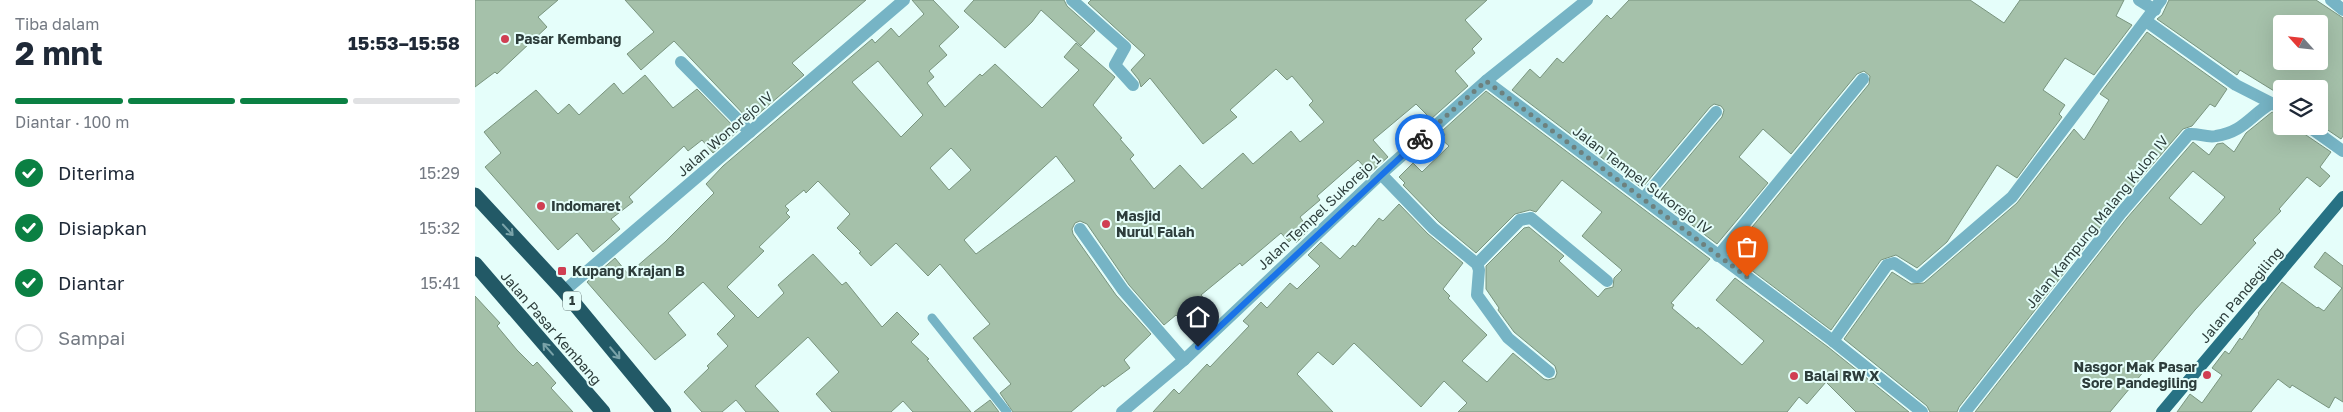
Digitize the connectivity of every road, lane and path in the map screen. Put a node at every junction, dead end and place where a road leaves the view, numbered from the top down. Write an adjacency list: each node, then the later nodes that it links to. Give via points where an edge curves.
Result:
1 (904, 0): 16 (street, Jalan Wonorejo IV)
2 (1072, 0): 12 (street, via 1125,47 1115,65)
3 (1587, 0): 11 (street, Jalan Tempel Sukorejo 1)
4 (2139, 0): 6 (street)
5 (2331, 0): 7 (street)
6 (2158, 5): 8 (street)
7 (2343, 10)
8 (2146, 21): 13 (street, via 2236,85); 30 (street, via 2012,197 1919,277 1891,262)
9 (681, 62): 16 (street)
10 (1863, 79): 24 (street)
11 (1486, 81): 19 (street, Jalan Tempel Sukorejo 1); 22 (street, Jalan Tempel Sukorejo IV)
12 (1133, 85)
13 (2273, 104)
14 (2273, 108): 38 (street, Jalan Kampung Malang Kulon IV, via 2245,126 2215,137 2189,134 2121,213)
15 (1715, 112): 22 (street)
16 (750, 132): 28 (street, Jalan Wonorejo IV)
17 (2321, 135): 18 (street)
18 (2343, 150)
19 (1381, 174): 26 (street, via 1433,228); 31 (street, Jalan Tempel Sukorejo 1)
20 (475, 194): 28 (highway, 1, one-way to 28)
21 (2343, 196): 39 (main road, Jalan Pandegiling)
22 (1643, 199): 24 (street, Jalan Tempel Sukorejo IV)
23 (1080, 230): 31 (street, via 1123,290)
24 (1718, 256): 30 (street, Jalan Tempel Sukorejo IV)
25 (475, 264): 33 (highway, Jalan Pasar Kembang, one-way to 25)
26 (1477, 264): 27 (street, via 1520,220 1531,218); 32 (street, via 1477,295 1508,338)
27 (1607, 281)
28 (564, 291): 34 (highway, 1, one-way to 34)
29 (932, 318): 35 (lane)
30 (1833, 341): 37 (street, Jalan Tempel Sukorejo IV)
31 (1184, 360): 36 (street, Jalan Tempel Sukorejo 1)
32 (1549, 372)
33 (603, 412)
34 (664, 412)
35 (1007, 412)
36 (1122, 412)
37 (1922, 412)
38 (1965, 412)
39 (2162, 412)

